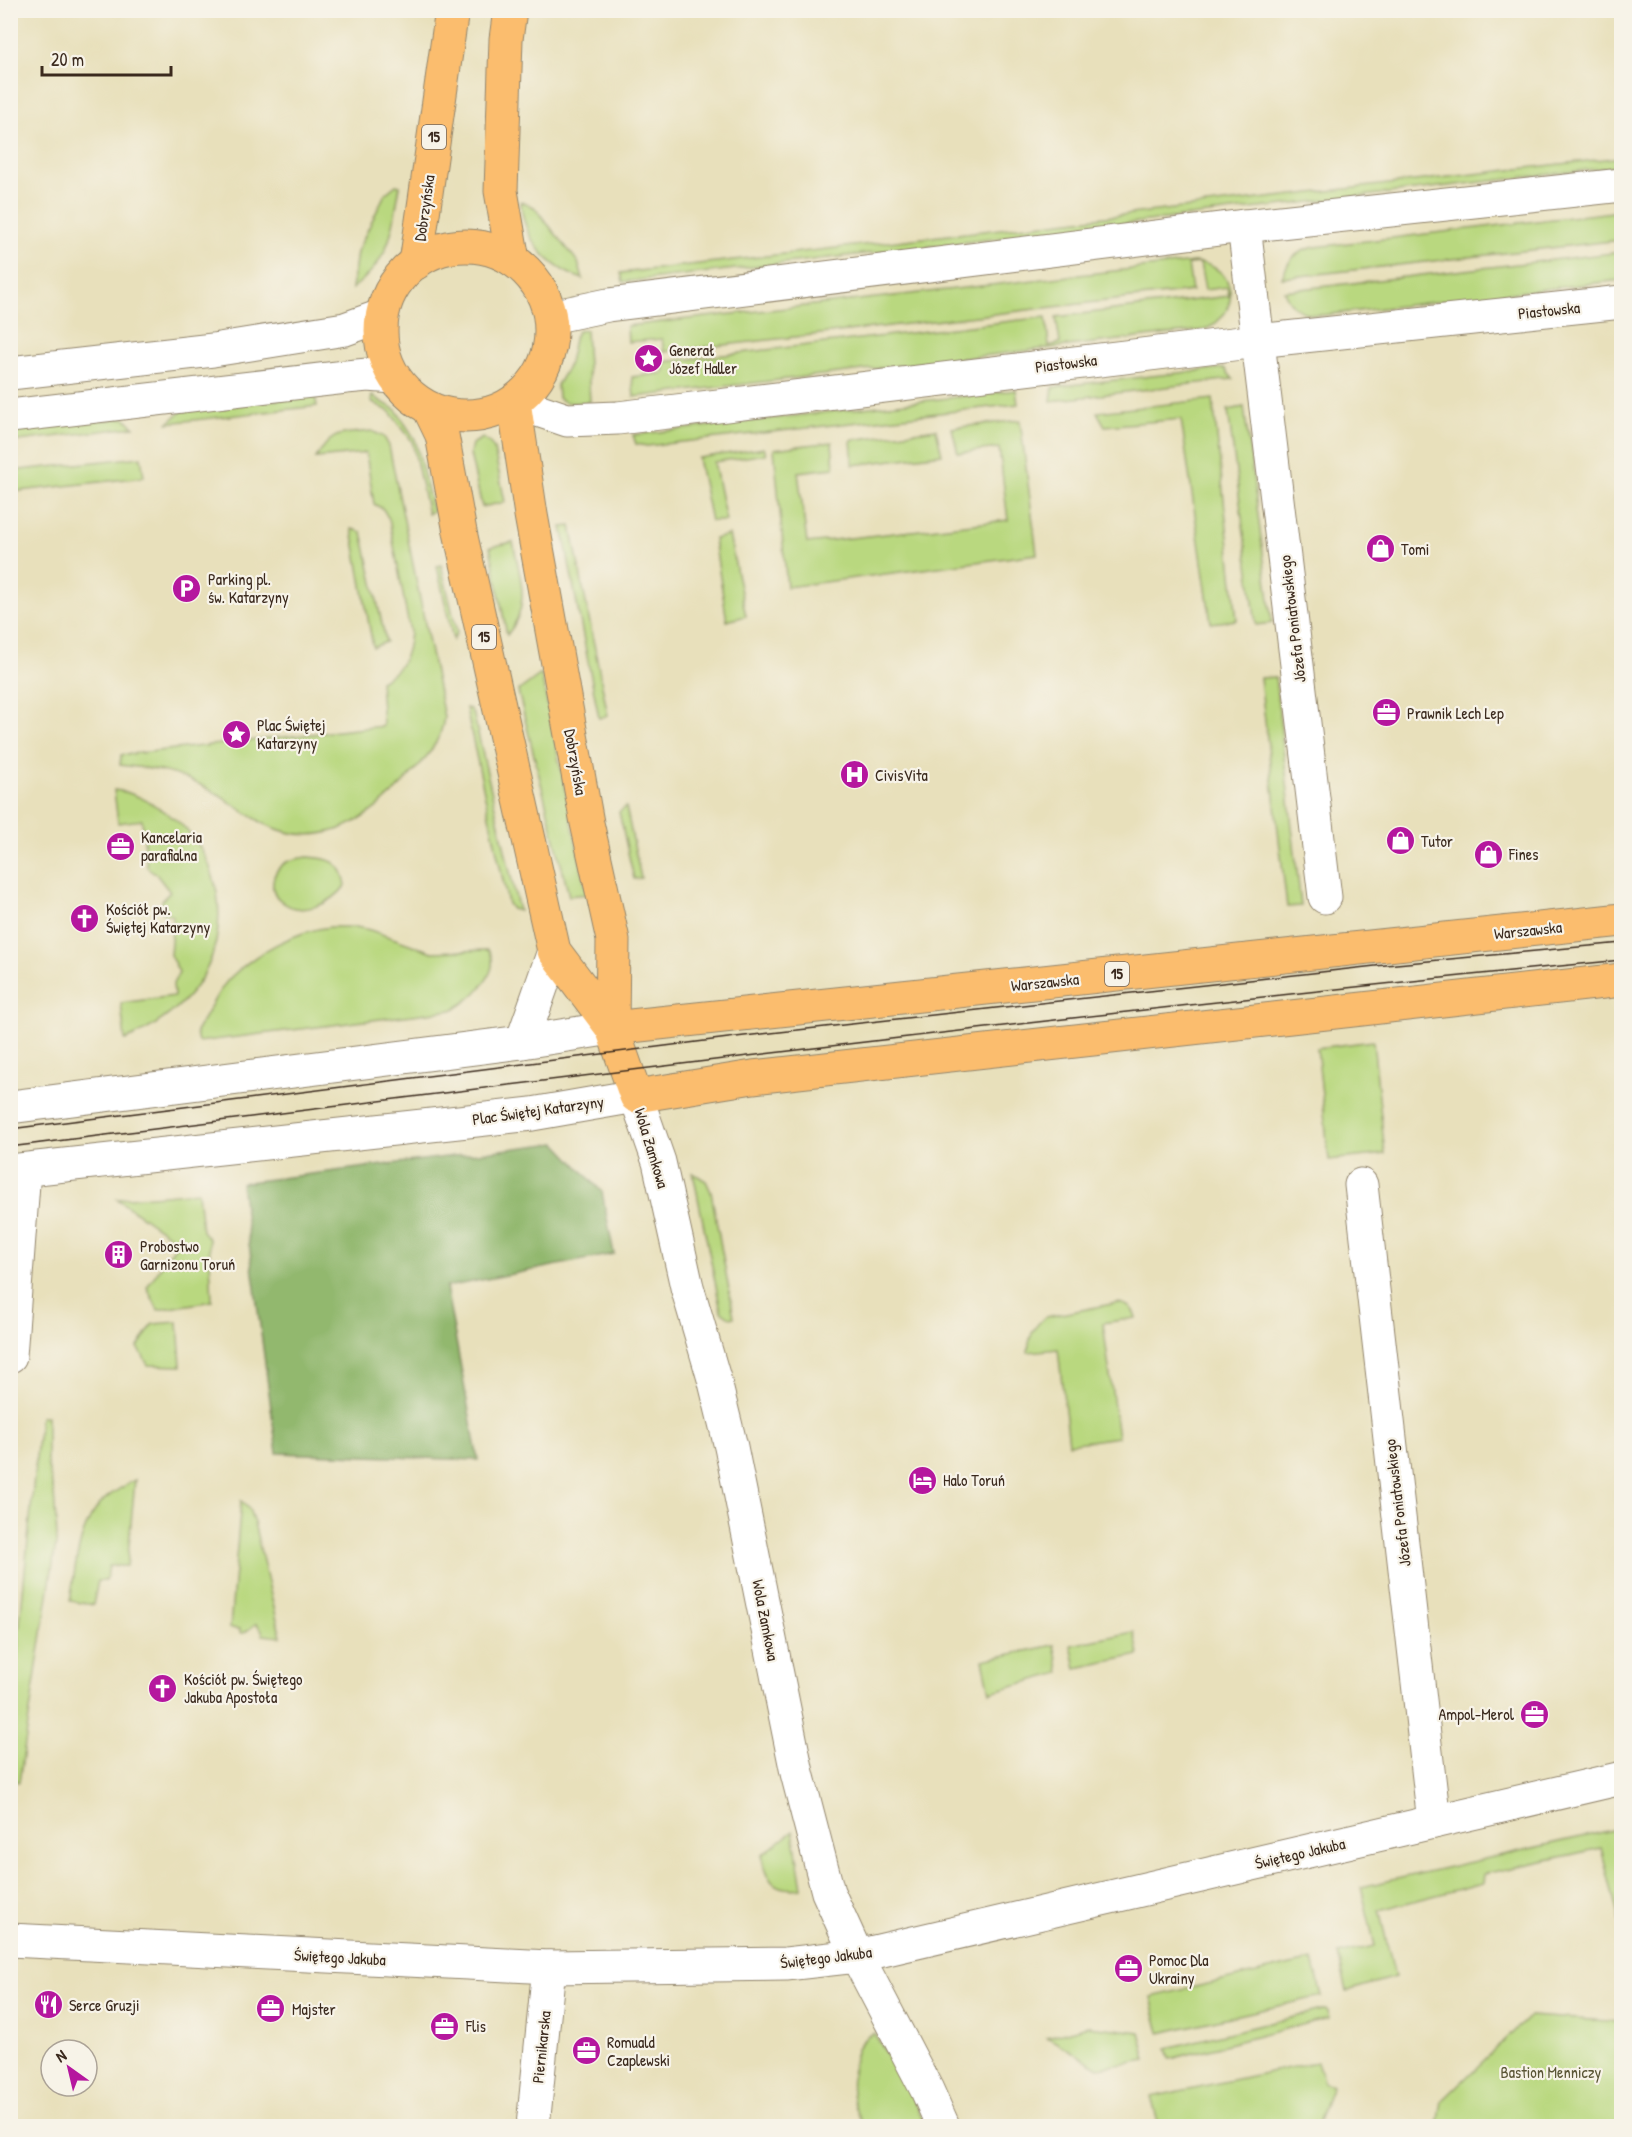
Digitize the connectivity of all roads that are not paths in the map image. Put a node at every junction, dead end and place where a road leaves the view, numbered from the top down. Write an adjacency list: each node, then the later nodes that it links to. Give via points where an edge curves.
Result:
1 (452, 10): 6 (main road, Dobrzyńska / 15)
2 (510, 10): 5 (main road, via 501,190)
3 (1622, 185): 4 (street)
4 (1244, 225): 9 (street, via 608,305); 10 (street, Józefa Poniatowskiego)
5 (513, 260): 6 (main road, 15, via 486,248 461,246 439,251); 9 (main road, 15, via 529,273 544,295)
6 (416, 263): 8 (main road, 15, via 398,281)
7 (1622, 302): 10 (street, Piastowska)
8 (381, 316): 11 (street, via 345,329 213,350); 12 (main road, 15, via 383,350)
9 (551, 317): 13 (main road, 15, via 546,361 534,383)
10 (1258, 341): 13 (street, Piastowska, via 618,418 567,420); 16 (street, Józefa Poniatowskiego)
11 (10, 373)
12 (394, 377): 14 (main road, 15); 15 (street, via 346,377)
13 (514, 402): 14 (main road, 15, via 489,413 458,416); 20 (main road, Dobrzyńska / 15, via 587,823 613,940)
14 (429, 408): 18 (main road, 15, via 442,435)
15 (10, 416)
16 (1325, 897)
17 (1622, 920): 20 (main road, Warszawska / 15)
18 (554, 951): 20 (main road, 15); 21 (street)
19 (1622, 980): 22 (main road, via 764,1076)
20 (612, 1028): 21 (street); 22 (main road, 15)
21 (522, 1042): 23 (street)
22 (636, 1096): 24 (street, Plac Świętej Katarzyny, via 532,1114); 30 (street, Wola Zamkowa, via 659,1162 687,1287 731,1447 807,1813 828,1892)
23 (10, 1107)
24 (17, 1171): 26 (street)
25 (1361, 1185): 28 (street, Józefa Poniatowskiego)
26 (10, 1356)
27 (1622, 1778): 28 (street, Świętego Jakuba)
28 (1434, 1822): 30 (street, Świętego Jakuba)
29 (10, 1940): 31 (street, Świętego Jakuba)
30 (857, 1956): 31 (street, Świętego Jakuba, via 786,1964); 33 (street, Wola Zamkowa)
31 (549, 1967): 32 (street, Piernikarska)
32 (533, 2127)
33 (943, 2127)

